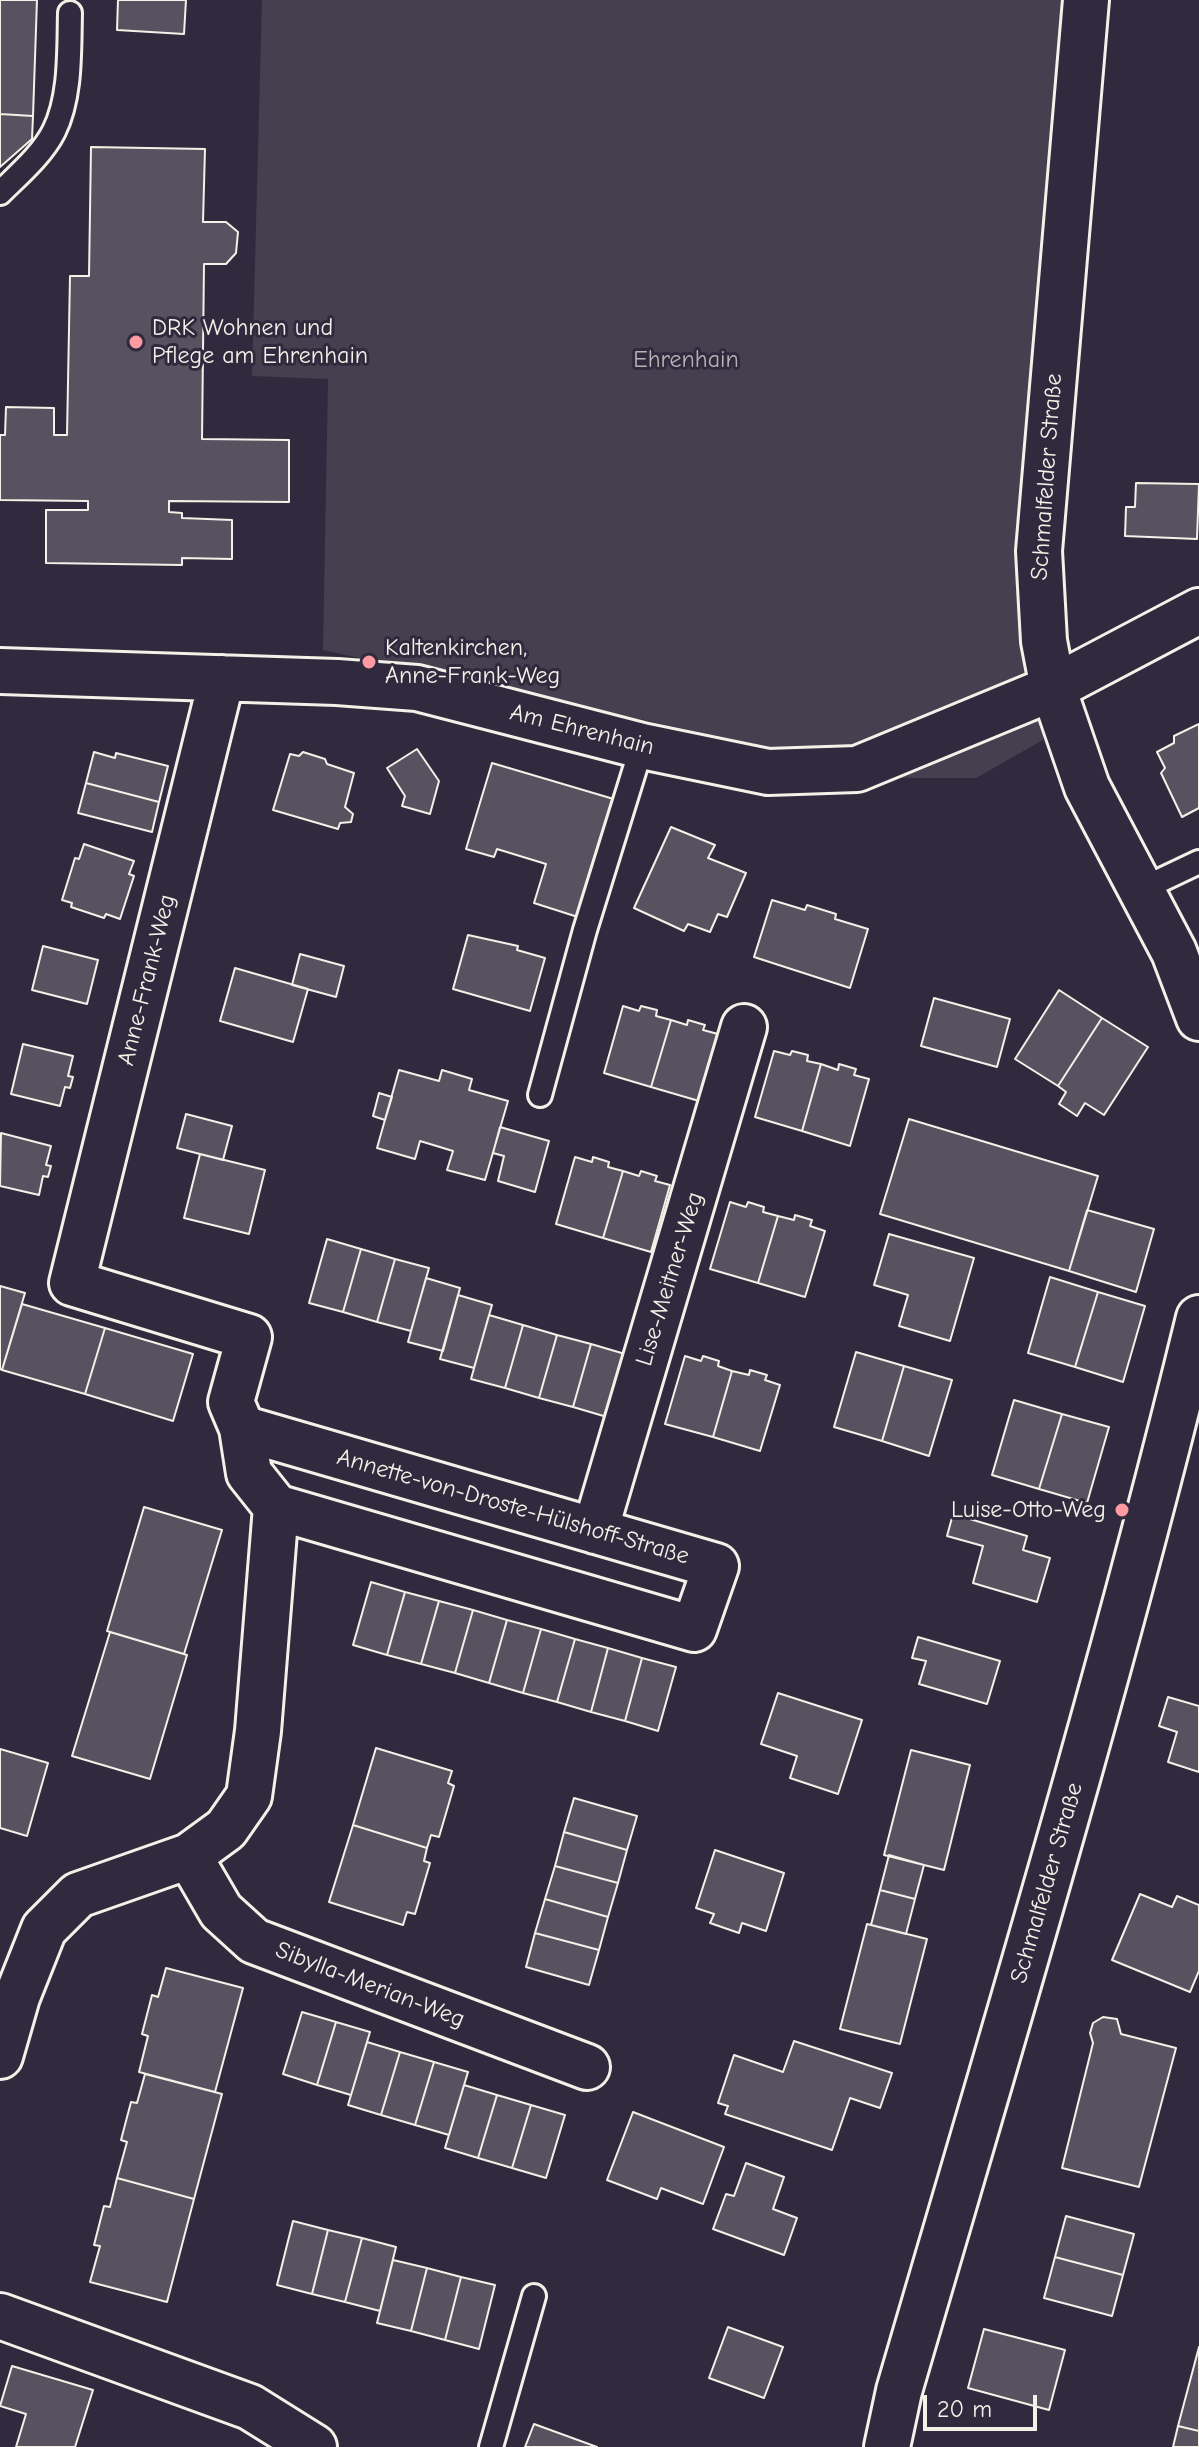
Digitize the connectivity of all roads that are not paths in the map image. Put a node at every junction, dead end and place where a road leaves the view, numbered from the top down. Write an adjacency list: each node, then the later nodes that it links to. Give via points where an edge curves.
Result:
1 (1086, 0): 7 (street, Schmalfelder Straße, via 1039,551 1044,641)
2 (70, 13): 3 (lane, via 64,94 54,132)
3 (0, 193)
4 (1199, 611): 7 (street, Am Ehrenhain)
5 (0, 671): 6 (street, Am Ehrenhain)
6 (222, 678): 8 (street, Am Ehrenhain, via 417,688); 15 (street, Anne-Frank-Weg, via 72,1283 249,1337 231,1402)
7 (1053, 688): 8 (street, Am Ehrenhain, via 857,769 768,772); 10 (street, Schmalfelder Straße, via 1087,787)
8 (642, 746): 13 (lane)
9 (1199, 862): 10 (lane)
10 (1140, 890): 11 (street, Schmalfelder Straße, via 1174,952)
11 (1199, 1018)
12 (744, 1027): 17 (street, Lise-Meitner-Weg)
13 (540, 1095)
14 (1199, 1318): 25 (street, Schmalfelder Straße, via 1077,1779)
15 (242, 1428): 16 (street, via 249,1473); 17 (street, Annette-von-Droste-Hülshoff-Straße)
16 (276, 1507): 17 (street, Annette-von-Droste-Hülshoff-Straße, via 694,1629 716,1566); 18 (street, via 249,1796 226,1829)
17 (595, 1531)
18 (189, 1856): 19 (street, via 78,1895 44,1929); 20 (street, Sibylla-Merian-Weg, via 221,1911 254,1941)
19 (0, 2056)
20 (587, 2067)
21 (534, 2296): 24 (lane)
22 (0, 2316): 23 (street, via 250,2407)
23 (314, 2447)
24 (491, 2447)
25 (887, 2447)

